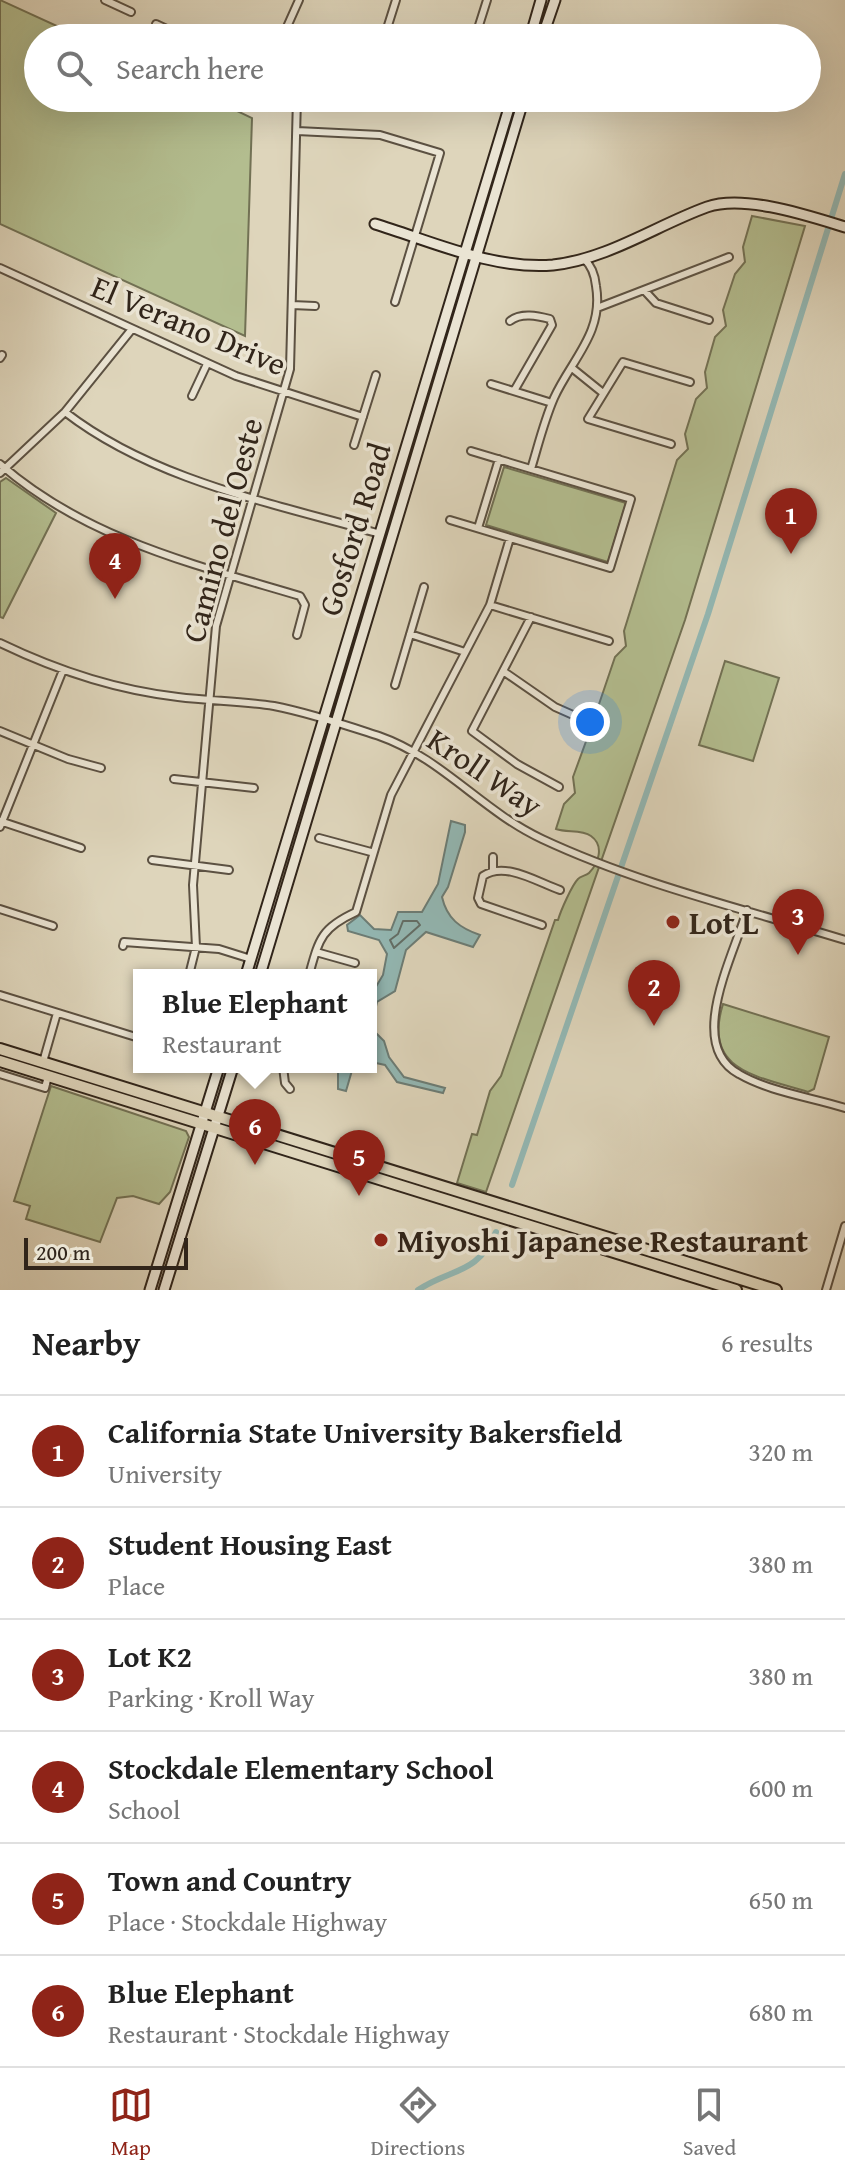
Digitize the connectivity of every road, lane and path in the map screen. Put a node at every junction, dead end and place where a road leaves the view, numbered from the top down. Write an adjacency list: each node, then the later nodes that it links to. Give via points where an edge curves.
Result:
1 (105, 0): 7 (street)
2 (299, 0): 8 (street)
3 (396, 0): 9 (street)
4 (541, 0): 11 (main road)
5 (555, 0): 12 (main road)
6 (484, 1): 10 (street)
7 (131, 12)
8 (288, 24)
9 (387, 24)
10 (478, 24)
11 (534, 24)
12 (547, 24)
13 (297, 112): 16 (street, Camino del Oeste)
14 (508, 112): 20 (main road, Gosford Road)
15 (519, 112): 20 (main road, Gosford Road)
16 (297, 131): 19 (street, via 380,135 440,153); 26 (street, Camino del Oeste)
17 (375, 224): 19 (main road)
18 (841, 226): 22 (main road, via 772,206 706,207)
19 (415, 236): 20 (main road); 25 (street)
20 (471, 254): 22 (main road, via 525,265); 53 (main road, Gosford Road); 70 (main road, Gosford Road)
21 (729, 257): 24 (street)
22 (584, 259): 28 (street, via 594,274)
23 (0, 268): 31 (street, El Verano Drive)
24 (644, 290): 28 (street); 29 (street, via 656,303)
25 (395, 302)
26 (292, 305): 27 (street); 38 (street, Camino del Oeste)
27 (315, 306)
28 (597, 308): 33 (street, via 590,337)
29 (709, 320)
30 (510, 321): 37 (street, via 538,316 552,325)
31 (132, 329): 32 (street, El Verano Drive); 42 (street)
32 (207, 364): 38 (street, El Verano Drive); 40 (street)
33 (572, 368): 39 (street); 41 (street)
34 (376, 375): 43 (street)
35 (690, 382): 39 (street, via 623,362)
36 (491, 384): 37 (street)
37 (514, 391): 41 (street)
38 (284, 393): 43 (street, El Verano Drive); 50 (street, Camino del Oeste)
39 (603, 393): 44 (street, via 588,419)
40 (192, 396)
41 (552, 403): 49 (street)
42 (65, 412): 48 (street); 50 (street, via 143,460)
43 (363, 417): 45 (street)
44 (671, 444)
45 (354, 445)
46 (471, 451): 47 (street)
47 (499, 459): 49 (street); 52 (street)
48 (2, 469): 55 (street, via 97,529)
49 (531, 469): 54 (street, via 631,499 610,568)
50 (253, 496): 53 (street); 55 (street, Camino del Oeste)
51 (450, 520): 52 (street)
52 (478, 528): 54 (street)
53 (380, 534): 68 (main road, Gosford Road)
54 (510, 538): 57 (street)
55 (229, 575): 60 (street, via 305,601); 67 (street, Camino del Oeste, via 214,635)
56 (424, 587): 59 (street)
57 (490, 605): 58 (street); 63 (street)
58 (531, 617): 61 (street); 65 (street)
59 (410, 634): 63 (street); 66 (street)
60 (297, 635)
61 (609, 641)
62 (0, 643): 64 (street, Kroll Way)
63 (465, 652): 73 (street)
64 (63, 670): 67 (street, Kroll Way, via 126,688); 72 (street)
65 (503, 671): 69 (street); 77 (street, via 472,731)
66 (395, 685)
67 (208, 700): 68 (street, Kroll Way, via 276,707); 76 (street, Camino del Oeste)
68 (324, 719): 70 (street, Kroll Way); 97 (main road, Gosford Road)
69 (582, 719)
70 (334, 722): 73 (street, Kroll Way); 101 (main road, Gosford Road)
71 (0, 731): 72 (street)
72 (33, 745): 74 (street); 79 (street)
73 (414, 751): 82 (street); 90 (street, Kroll Way, via 526,831 630,873)
74 (101, 768)
75 (174, 779): 76 (street)
76 (201, 782): 78 (street); 85 (street, Camino del Oeste)
77 (559, 787)
78 (254, 788)
79 (1, 823): 81 (street)
80 (319, 838): 82 (street)
81 (81, 848)
82 (371, 852): 96 (street, via 356,912 331,924)
83 (493, 857): 86 (street)
84 (152, 860): 85 (street)
85 (195, 863): 87 (street); 95 (street, Camino del Oeste)
86 (493, 869): 88 (street); 91 (street, via 483,876 481,904)
87 (229, 870)
88 (560, 890)
89 (0, 909): 92 (street)
90 (747, 910): 93 (street, Kroll Way); 115 (street, via 713,1019 716,1050 743,1077)
91 (542, 925)
92 (53, 926)
93 (845, 940)
94 (123, 946): 95 (street, via 124,942)
95 (196, 947): 97 (street); 99 (street, Camino del Oeste)
96 (316, 952): 98 (street); 102 (street)
97 (251, 959): 100 (main road, Gosford Road)
98 (355, 963)
99 (190, 969)
100 (248, 969)
101 (262, 969)
102 (311, 969)
103 (0, 995): 104 (street)
104 (57, 1013): 105 (street); 108 (street)
105 (133, 1036)
106 (0, 1049): 108 (main road)
107 (0, 1059): 108 (main road, via 34,1066); 113 (main road)
108 (43, 1062): 116 (main road)
109 (217, 1073): 116 (main road)
110 (231, 1073): 117 (main road)
111 (284, 1073): 114 (street)
112 (0, 1074): 113 (street, via 45,1088)
113 (48, 1076): 118 (main road)
114 (290, 1089)
115 (845, 1108)
116 (205, 1112): 117 (main road); 118 (main road)
117 (219, 1116): 119 (main road); 122 (main road)
118 (201, 1125): 119 (main road); 123 (main road)
119 (215, 1130): 120 (main road); 124 (main road)
120 (523, 1224): 122 (main road); 125 (main road)
121 (845, 1226): 127 (street)
122 (588, 1231): 126 (main road)
123 (150, 1290)
124 (164, 1290)
125 (736, 1290)
126 (776, 1290)
127 (826, 1290)

